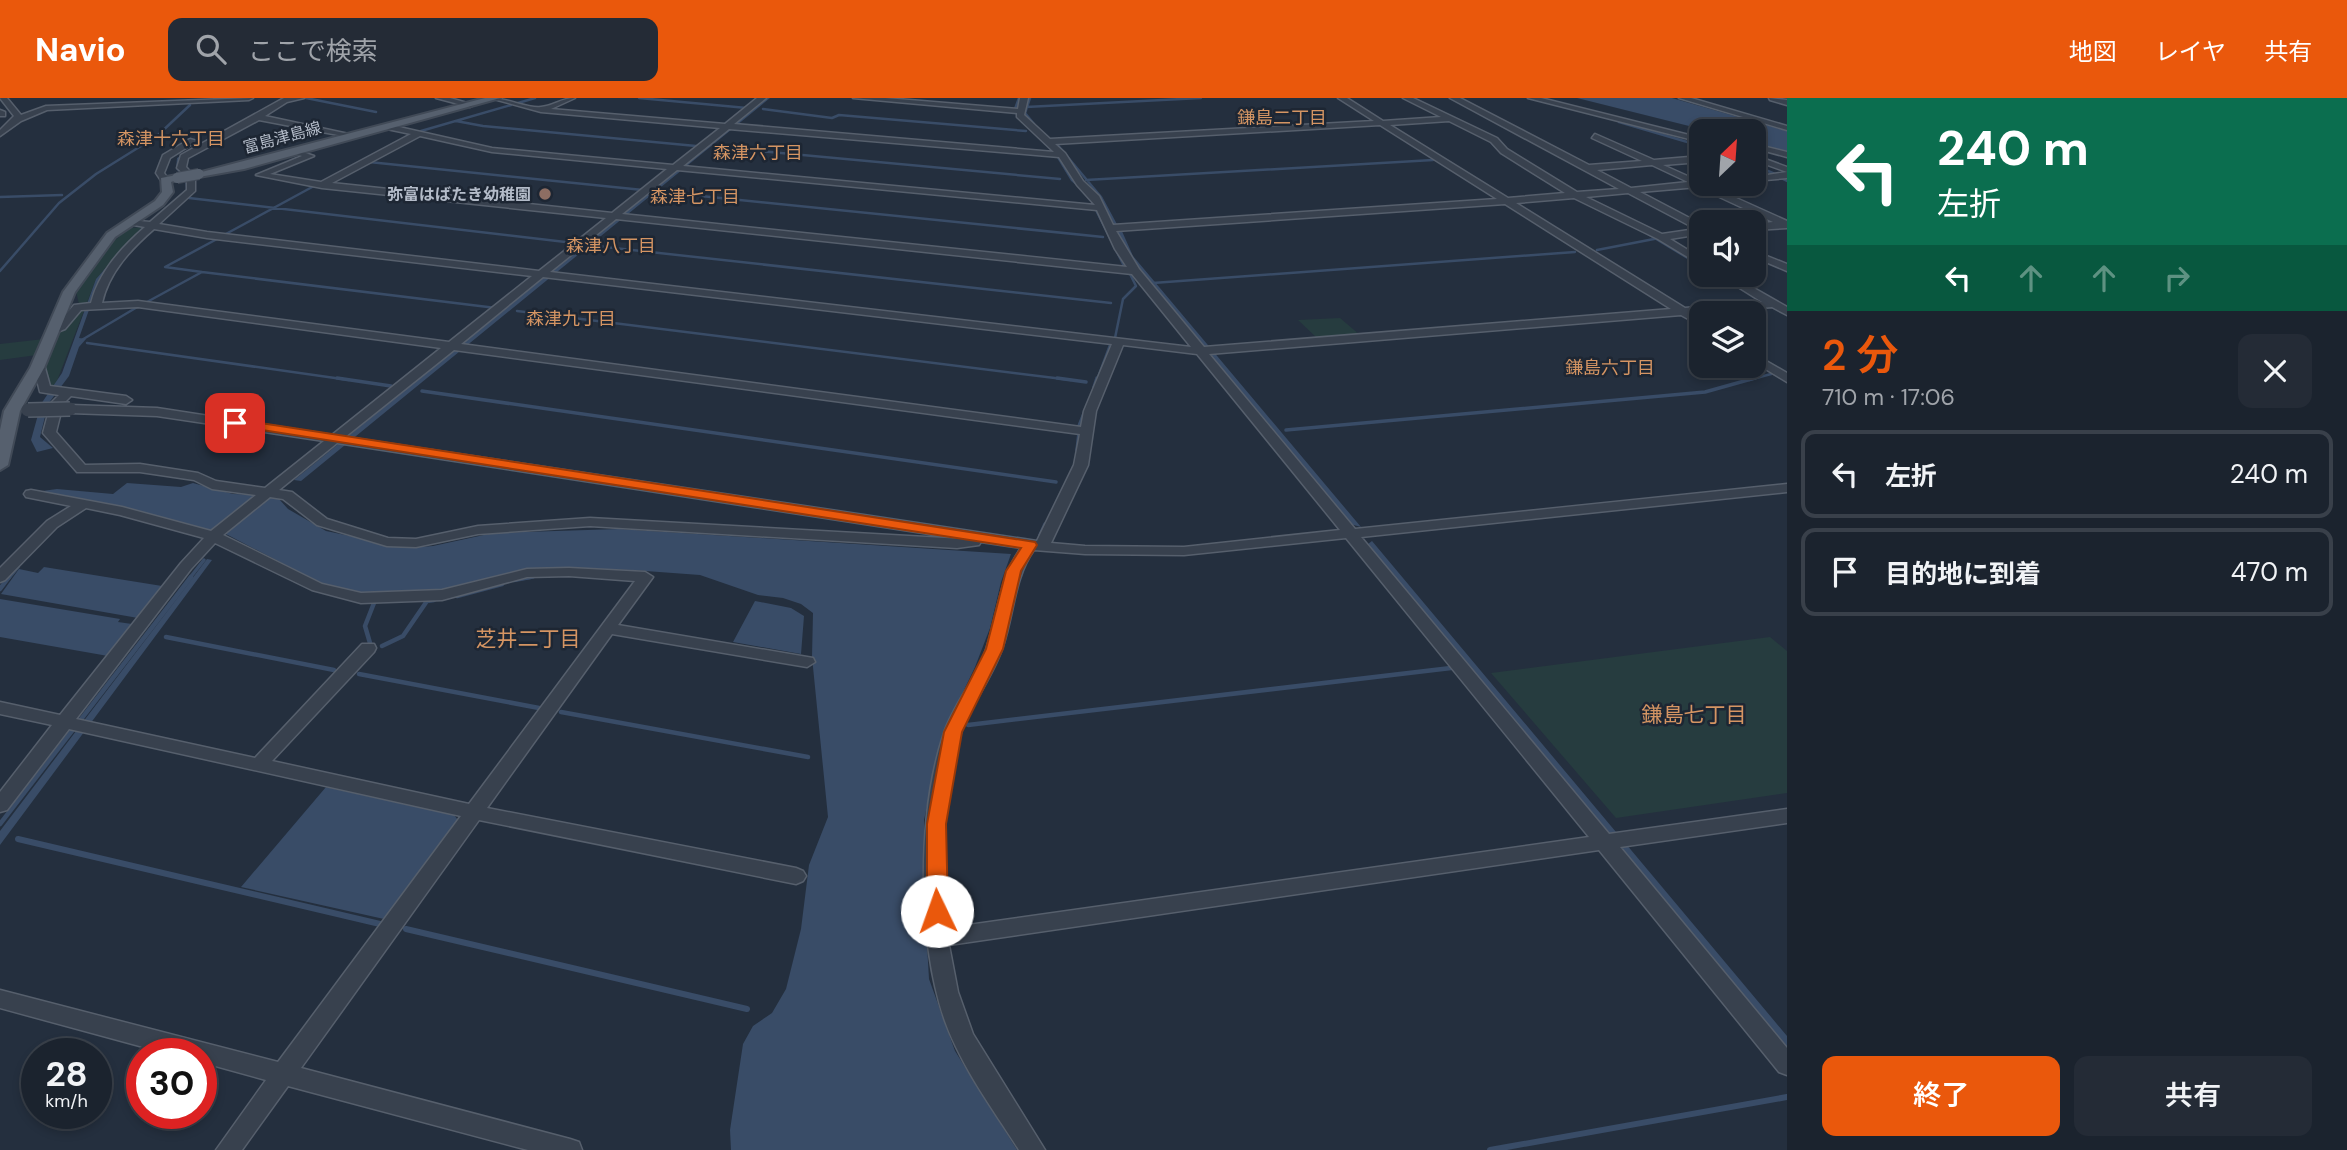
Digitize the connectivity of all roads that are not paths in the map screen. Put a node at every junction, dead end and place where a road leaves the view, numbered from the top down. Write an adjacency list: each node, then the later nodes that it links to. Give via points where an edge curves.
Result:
1 (3, 98): 22 (street)
2 (62, 98): 25 (street)
3 (249, 98): 25 (street)
4 (300, 98): 18 (street)
5 (440, 98): 23 (street)
6 (494, 98): 23 (main road, 富島津島線); 26 (street)
7 (571, 98): 26 (street)
8 (762, 98): 33 (street)
9 (857, 98): 27 (street)
10 (1024, 98): 27 (street)
11 (1342, 98): 32 (street)
12 (1407, 98): 30 (street)
13 (1454, 98): 52 (street)
14 (1532, 98): 41 (street)
15 (1570, 98): 35 (street)
16 (1683, 98): 36 (street)
17 (1773, 98): 21 (street)
18 (283, 99): 28 (street)
19 (264, 101): 56 (street, via 169,154 160,173)
20 (1736, 103): 31 (street)
21 (1787, 103)
22 (9, 105): 24 (street); 29 (street)
23 (470, 105): 34 (main road, 富島津島線)
24 (0, 106)
25 (48, 108): 29 (street); 43 (street)
26 (541, 110): 33 (street)
27 (1019, 111): 42 (street)
28 (258, 117): 39 (street); 66 (street, via 184,157 181,168 192,179 191,191)
29 (18, 119): 37 (street)
30 (1451, 119): 32 (street); 61 (street, via 1494,140 1504,151)
31 (1787, 120)
32 (1385, 123): 42 (street); 63 (street)
33 (727, 126): 46 (street); 51 (street)
34 (390, 127): 38 (street); 39 (main road, 富島津島線)
35 (1689, 128)
36 (1787, 128)
37 (0, 132)
38 (418, 134): 51 (street, via 492,150); 58 (street)
39 (354, 136): 45 (main road, 富島津島線)
40 (1595, 136): 50 (street)
41 (1689, 137)
42 (1049, 142): 46 (street)
43 (0, 145)
44 (1766, 149): 47 (street)
45 (296, 152): 56 (main road, 富島津島線, bridge); 58 (street, via 310,156 260,175)
46 (1062, 155): 64 (street)
47 (1787, 155)
48 (1689, 160): 50 (street)
49 (1766, 162): 53 (street)
50 (1653, 163): 52 (street); 57 (street)
51 (679, 168): 64 (street); 65 (street)
52 (1587, 169): 60 (street)
53 (1787, 170)
54 (1787, 176): 55 (street)
55 (1766, 178)
56 (171, 179): 66 (main road, via 165,197)
57 (1689, 179)
58 (322, 185): 65 (street)
59 (1689, 185): 60 (street)
60 (1629, 191): 61 (street); 67 (street)
61 (1576, 195): 63 (street); 72 (street)
62 (1726, 196): 68 (street)
63 (1509, 201): 70 (street); 82 (street)
64 (1102, 208): 70 (street)
65 (619, 216): 76 (street); 77 (street)
66 (144, 224): 77 (street); 79 (main road, via 111,235); 81 (street)
67 (1689, 224)
68 (1786, 224): 69 (street)
69 (1766, 226)
70 (1112, 228): 76 (street)
71 (1689, 232): 72 (street)
72 (1661, 237): 73 (street)
73 (1689, 254)
74 (1766, 259): 75 (street)
75 (1787, 268)
76 (1135, 271): 88 (street)
77 (549, 275): 86 (street); 87 (street)
78 (1745, 287): 80 (street)
79 (69, 292): 81 (street); 85 (main road)
80 (1774, 304): 82 (street); 83 (street)
81 (87, 306): 85 (street); 87 (street, via 138,304)
82 (1682, 312): 84 (street); 88 (street)
83 (1787, 312)
84 (1689, 316)
85 (52, 331): 90 (main road)
86 (1118, 343): 88 (street); 94 (street)
87 (459, 347): 94 (street); 95 (street)
88 (1199, 351): 101 (street)
89 (1766, 365): 91 (street)
90 (37, 368): 92 (street, via 41,386); 93 (main road)
91 (1787, 378)
92 (58, 391): 95 (street, via 222,411 337,429); 98 (street, via 50,433 75,466 140,468 198,477 212,485)
93 (12, 411): 95 (street, bridge, via 157,412); 96 (main road)
94 (1085, 431): 104 (street, via 1081,465)
95 (346, 436): 98 (street); 103 (street)
96 (0, 465)
97 (1787, 488): 101 (street)
98 (271, 492): 102 (street); 103 (street, via 287,495 322,522 376,540 403,543 502,527 590,522 957,544)
99 (32, 494): 100 (street)
100 (82, 505): 102 (street); 105 (street, via 52,524)
101 (1353, 535): 104 (street, via 1184,551); 115 (street)
102 (213, 536): 106 (street, via 317,587 361,598 442,595 527,573 645,577); 110 (street)
103 (993, 539): 104 (street)
104 (1036, 545): 117 (street, via 1013,571 995,649 953,732 936,824)
105 (0, 577)
106 (608, 628): 108 (street); 113 (street)
107 (368, 649): 111 (street)
108 (807, 662)
109 (0, 708): 110 (street)
110 (64, 723): 111 (street); 112 (street)
111 (258, 765): 113 (street)
112 (0, 805)
113 (474, 812): 116 (street); 120 (street)
114 (1787, 816): 115 (street)
115 (1613, 841): 117 (street); 119 (street)
116 (796, 876)
117 (939, 937): 123 (street, via 943,981 957,1024)
118 (0, 999): 120 (street)
119 (1787, 1065)
120 (283, 1074): 121 (street); 122 (street)
121 (228, 1150)
122 (570, 1150)
123 (1033, 1150)

